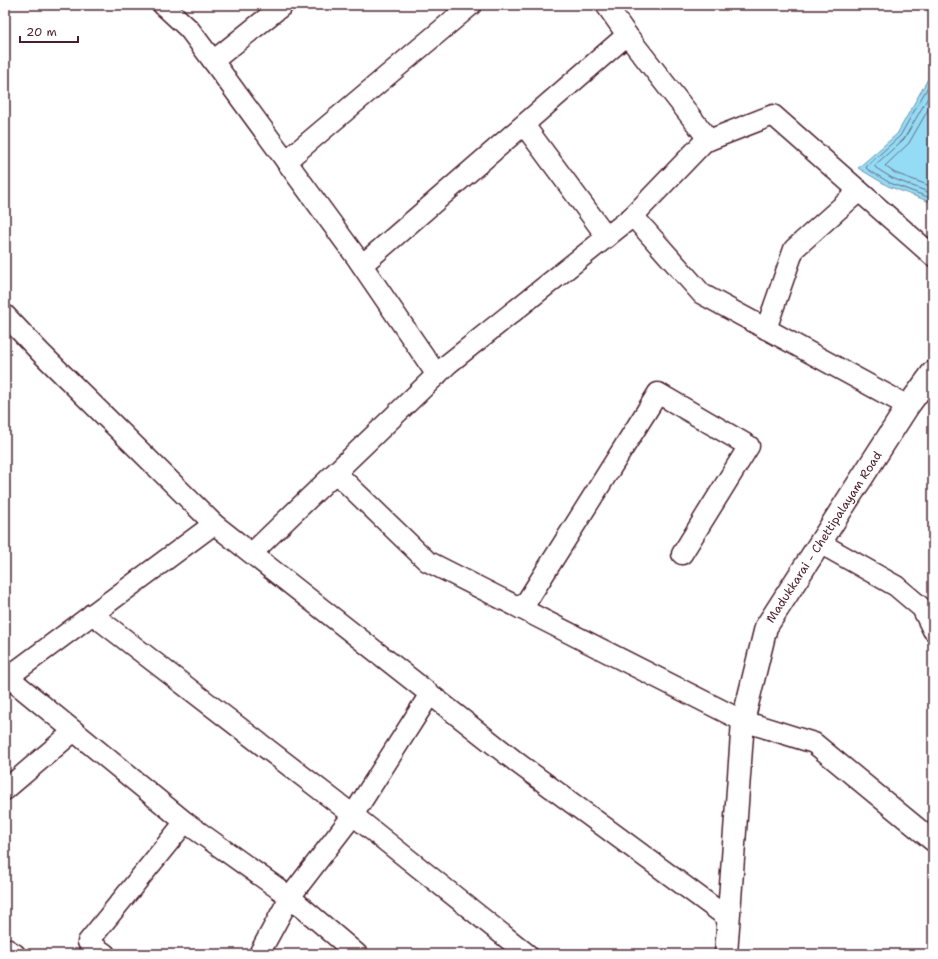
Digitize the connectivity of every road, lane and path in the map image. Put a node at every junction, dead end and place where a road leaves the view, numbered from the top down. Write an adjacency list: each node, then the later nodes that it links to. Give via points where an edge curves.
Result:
1 (163, 5): 6 (street, via 189,30)
2 (283, 5): 6 (street)
3 (471, 5): 9 (street)
4 (606, 5): 5 (street)
5 (627, 36): 7 (street); 8 (street)
6 (213, 62): 9 (street)
7 (524, 125): 12 (street); 14 (street)
8 (709, 140): 10 (street, via 773,115); 11 (street, via 704,142)
9 (286, 161): 14 (street)
10 (859, 191): 13 (street); 16 (street, via 794,249)
11 (633, 216): 12 (street); 16 (street, via 702,294)
12 (607, 238): 18 (street)
13 (933, 256)
14 (362, 265): 18 (street)
15 (5, 315): 21 (street)
16 (766, 329): 19 (street)
17 (933, 372): 19 (main road, Madukkarai - Chettipalayam Road)
18 (437, 375): 20 (street)
19 (908, 406): 22 (main road, Madukkarai - Chettipalayam Road)
20 (336, 473): 23 (street); 25 (street, via 427,561)
21 (214, 524): 23 (street); 26 (street)
22 (820, 543): 27 (street, via 896,586 922,608); 30 (main road, Madukkarai - Chettipalayam Road, via 766,627)
23 (252, 553): 29 (street)
24 (682, 554): 25 (street, via 749,446 658,393)
25 (522, 609): 30 (street)
26 (92, 614): 28 (street); 33 (street)
27 (933, 630)
28 (6, 678): 31 (street)
29 (430, 694): 33 (street); 37 (street)
30 (743, 721): 35 (street, via 814,743); 37 (main road, Madukkarai - Chettipalayam Road)
31 (74, 731): 32 (street); 34 (street)
32 (5, 790)
33 (353, 815): 36 (street); 44 (street)
34 (185, 822): 36 (street); 39 (street)
35 (933, 841)
36 (290, 897): 42 (street); 43 (street)
37 (728, 918): 45 (main road, Madukkarai - Chettipalayam Road)
38 (5, 948): 40 (street)
39 (83, 948): 41 (street)
40 (15, 954)
41 (105, 954)
42 (259, 954)
43 (357, 954)
44 (527, 954)
45 (726, 954)

